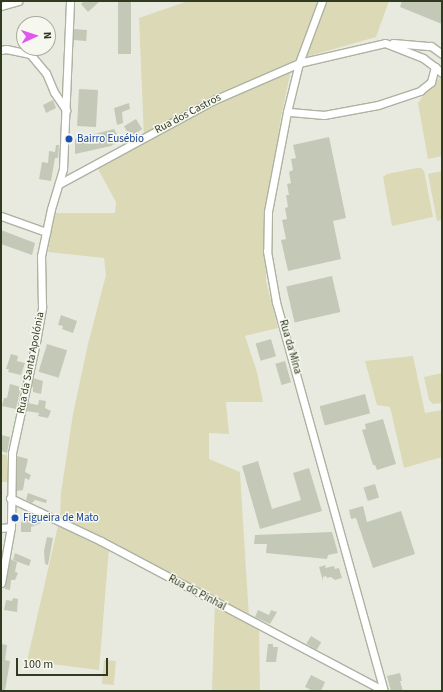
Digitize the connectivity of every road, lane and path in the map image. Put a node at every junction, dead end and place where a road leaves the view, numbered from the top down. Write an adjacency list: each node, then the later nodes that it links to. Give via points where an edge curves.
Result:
1 (16, 1): 4 (street)
2 (70, 1): 11 (street, Rua da Santa Apolónia)
3 (322, 1): 8 (street, Rua da Mina)
4 (1, 6)
5 (385, 43): 7 (street, Rua dos Castros, via 431,46); 8 (street, Rua dos Castros); 9 (street, via 423,58)
6 (1, 50): 11 (street, via 30,54 46,74)
7 (442, 54)
8 (299, 63): 12 (street, Rua da Mina); 13 (street, Rua dos Castros, via 214,100)
9 (435, 67): 10 (street); 12 (street, via 431,82 420,91 378,105 324,115)
10 (442, 73)
11 (66, 110): 13 (street, Rua da Santa Apolónia, via 63,169)
12 (287, 112): 20 (street, Rua da Mina, via 268,212 270,272)
13 (59, 184): 15 (street, Rua da Santa Apolónia)
14 (1, 216): 15 (street)
15 (46, 232): 16 (street, Rua da Santa Apolónia, via 41,256 42,307 12,453)
16 (10, 498): 17 (street, Rua da Santa Apolónia); 20 (street, Rua do Pinhal, via 101,541)
17 (11, 527): 18 (street); 19 (street, Rua da Santa Apolónia)
18 (1, 528)
19 (1, 583)
20 (383, 691)

